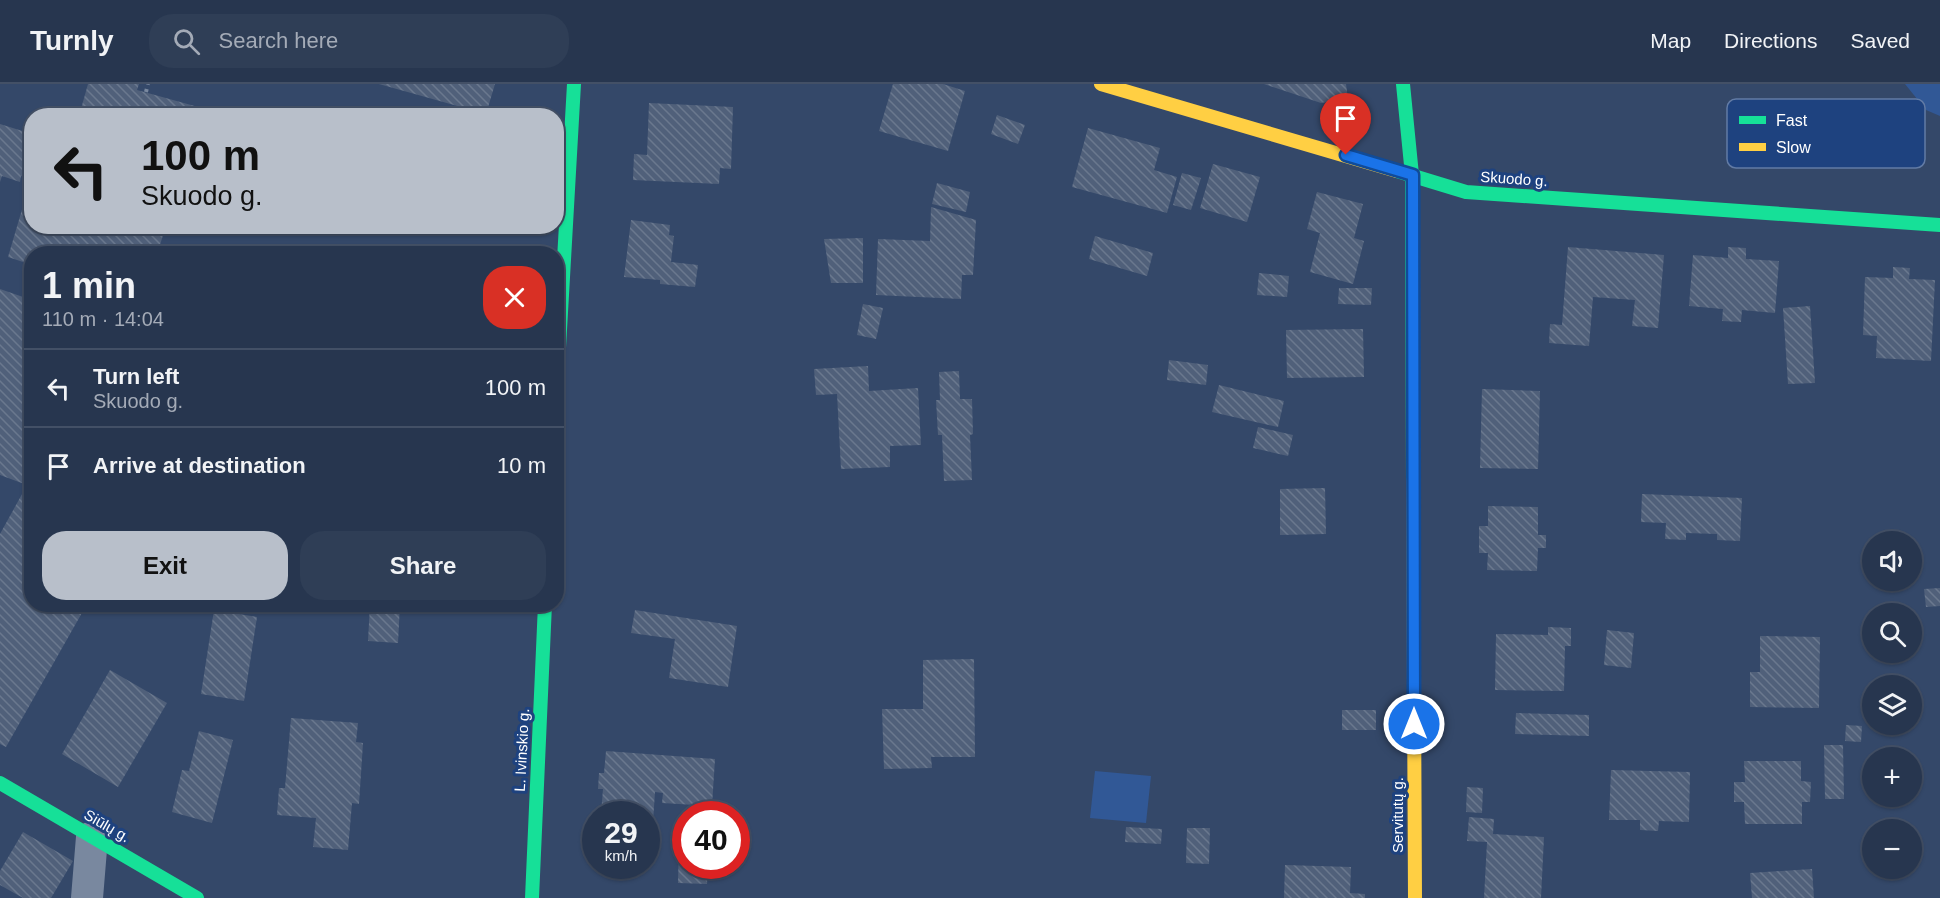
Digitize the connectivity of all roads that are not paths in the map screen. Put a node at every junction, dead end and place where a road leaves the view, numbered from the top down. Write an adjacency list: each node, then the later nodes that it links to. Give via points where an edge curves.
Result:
1 (574, 84): 6 (street)
2 (1101, 84): 4 (street, Skuodo g.)
3 (1403, 84): 4 (street, Servitutų g.)
4 (1413, 175): 5 (street, Skuodo g., via 1466,192); 13 (street, Servitutų g.)
5 (1940, 225)
6 (564, 260)
7 (545, 612): 12 (street, L. Ivinskio g.)
8 (0, 783): 9 (street, Siūlų g.)
9 (92, 837): 10 (street); 11 (street, Siūlų g.)
10 (87, 898)
11 (197, 898)
12 (532, 898)
13 (1415, 898)

